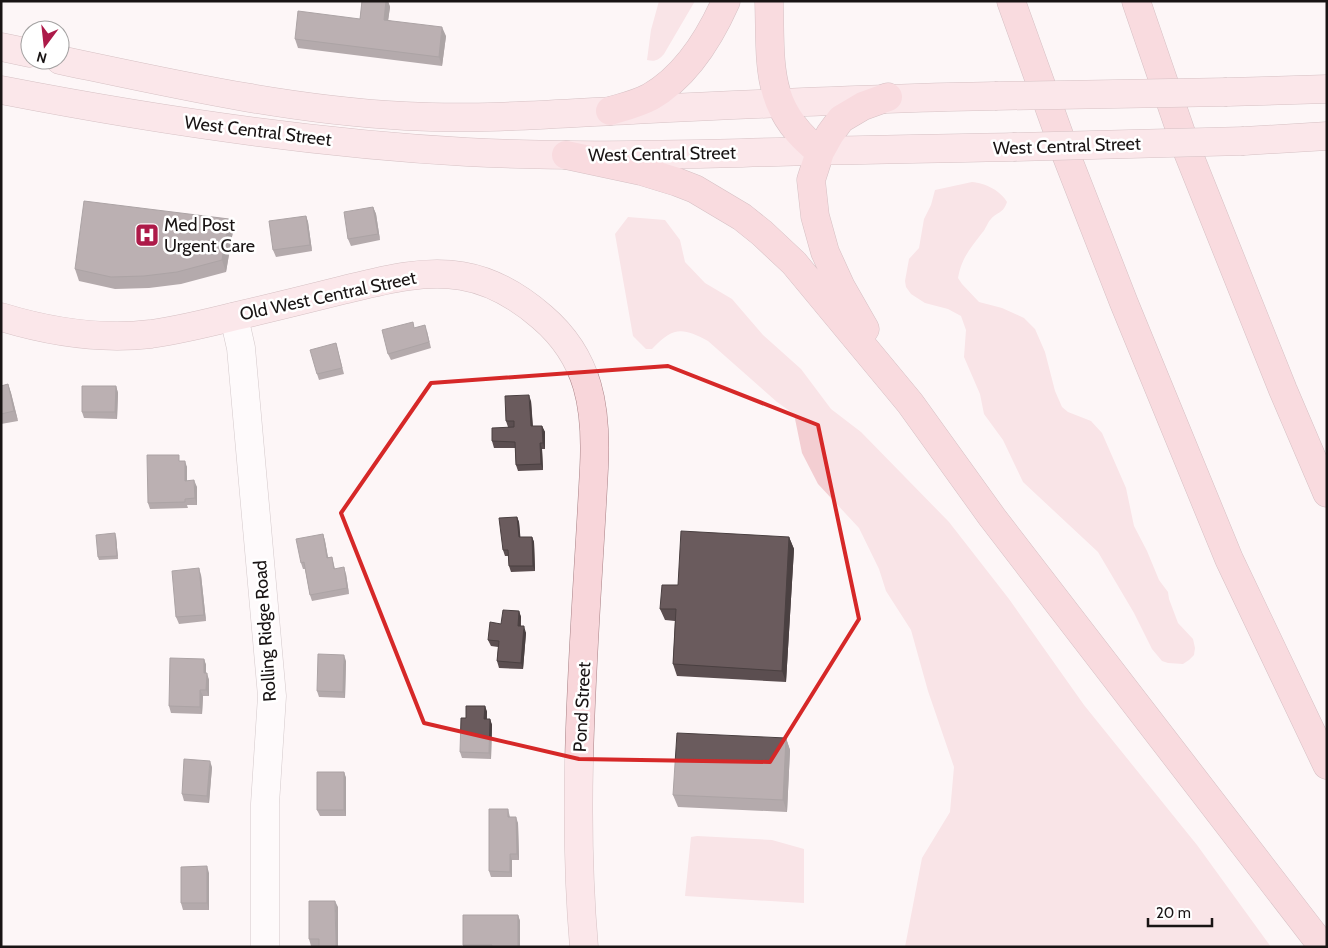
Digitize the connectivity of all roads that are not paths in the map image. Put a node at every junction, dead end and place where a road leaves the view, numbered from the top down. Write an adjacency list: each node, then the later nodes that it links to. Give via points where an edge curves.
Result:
1 (726, 1): 12 (highway, via 703,44 675,78 650,96)
2 (769, 1): 11 (highway, via 771,72)
3 (1011, 1): 21 (highway, via 1081,194 1229,559)
4 (1136, 1): 20 (highway, via 1187,150)
5 (1, 47): 6 (main road)
6 (20, 51)
7 (70, 62): 12 (main road, West Central Street, via 291,106 343,111 499,118)
8 (1327, 89): 10 (main road, West Central Street, bridge)
9 (1, 90): 15 (main road, West Central Street, via 146,117 260,132 466,152)
10 (888, 98): 11 (main road, West Central Street); 14 (highway, via 863,106 841,119)
11 (780, 103): 12 (main road, West Central Street); 14 (highway, via 804,140)
12 (610, 111)
13 (1327, 136): 14 (main road, West Central Street, bridge)
14 (820, 152): 15 (main road, West Central Street); 18 (highway, via 811,180 815,216 825,252 841,287)
15 (566, 155): 18 (highway, via 677,182 742,217 794,263)
16 (234, 317): 17 (main road, Old West Central Street, via 150,334 106,336 61,332); 19 (main road, Old West Central Street, via 399,278 429,274 460,275 493,285 547,322 579,366 593,406); 22 (street, Rolling Ridge Road, via 241,348 272,696 265,804)
17 (1, 318)
18 (910, 403): 24 (highway, via 1009,539)
19 (594, 468): 23 (main road, Pond Street, via 578,782)
20 (1327, 493)
21 (1327, 765)
22 (265, 947)
23 (584, 947)
24 (1323, 947)

